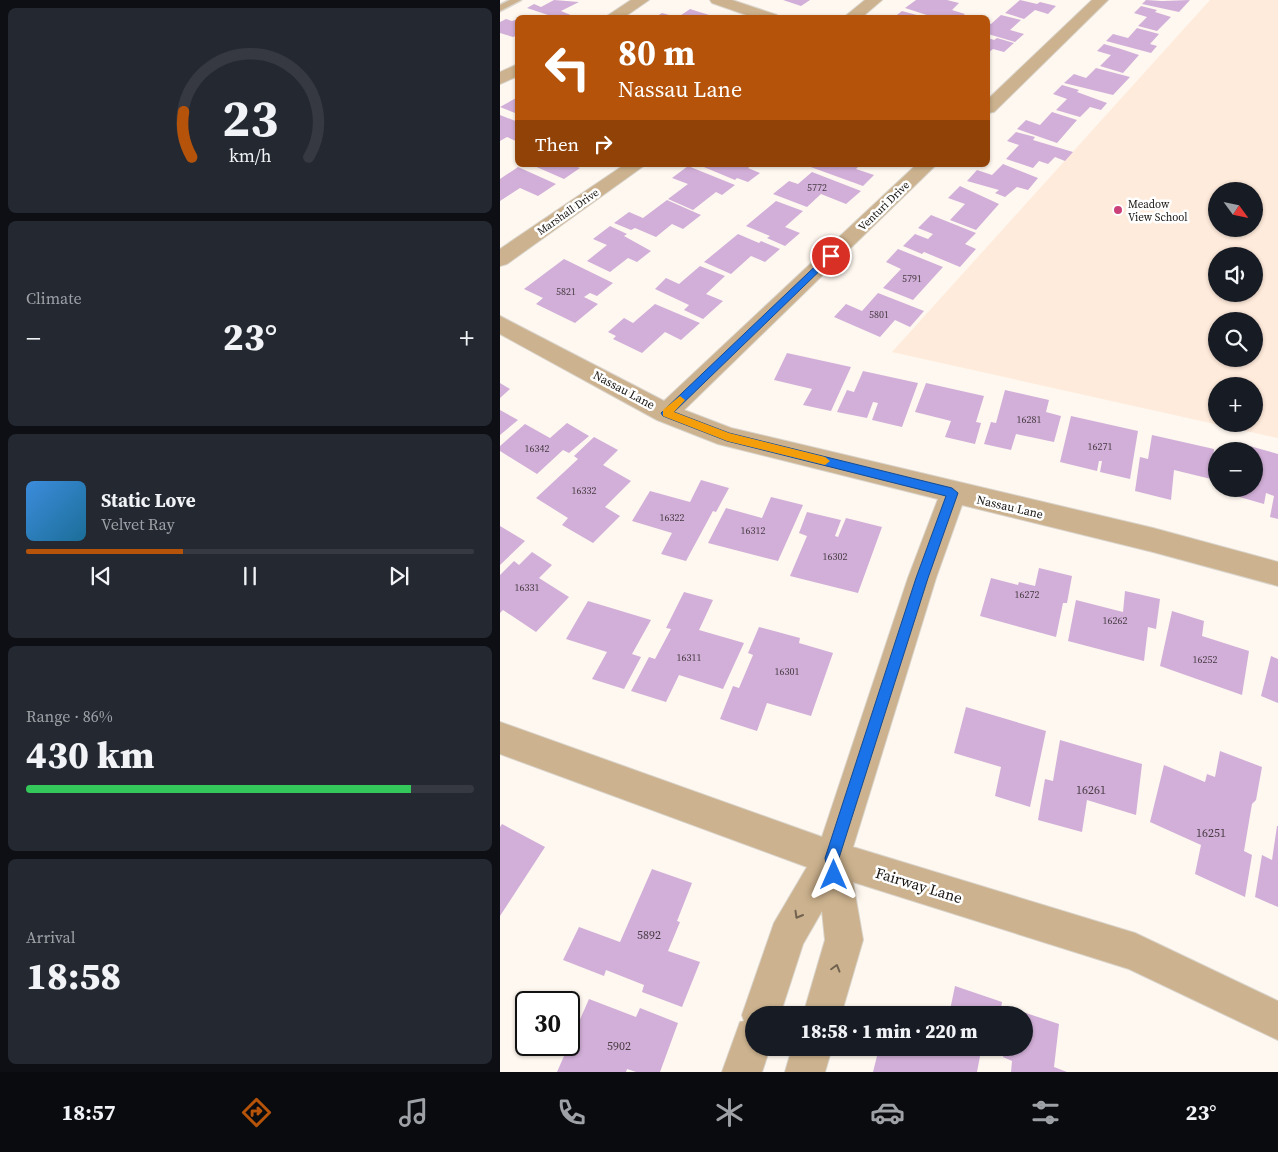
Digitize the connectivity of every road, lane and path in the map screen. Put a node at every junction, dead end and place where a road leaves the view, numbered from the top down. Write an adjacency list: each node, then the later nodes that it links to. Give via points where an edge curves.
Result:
1 (517, 0): 6 (lane)
2 (642, 0): 7 (street)
3 (717, 0): 8 (street)
4 (875, 0): 9 (street)
5 (1101, 0): 12 (street)
6 (500, 8)
7 (616, 15)
8 (763, 15)
9 (854, 15)
10 (515, 71): 11 (street)
11 (500, 79)
12 (990, 106)
13 (633, 167): 15 (street, Marshall Drive)
14 (926, 167): 17 (street, Venturi Drive)
15 (500, 259)
16 (500, 324): 17 (street, Nassau Lane)
17 (666, 413): 18 (street, Nassau Lane, via 727,437)
18 (952, 493): 19 (street, Nassau Lane, via 1172,545); 21 (street)
19 (1278, 574)
20 (500, 738): 21 (street, Fairway Lane)
21 (832, 858): 22 (street, one-way to 22, via 787,936); 23 (street, one-way to 21, via 844,940); 24 (street, Fairway Lane, via 1135,952)
22 (764, 1006)
23 (825, 1006)
24 (1278, 1021)
25 (747, 1056): 27 (street)
26 (810, 1056): 28 (street)
27 (742, 1072)
28 (805, 1072)

